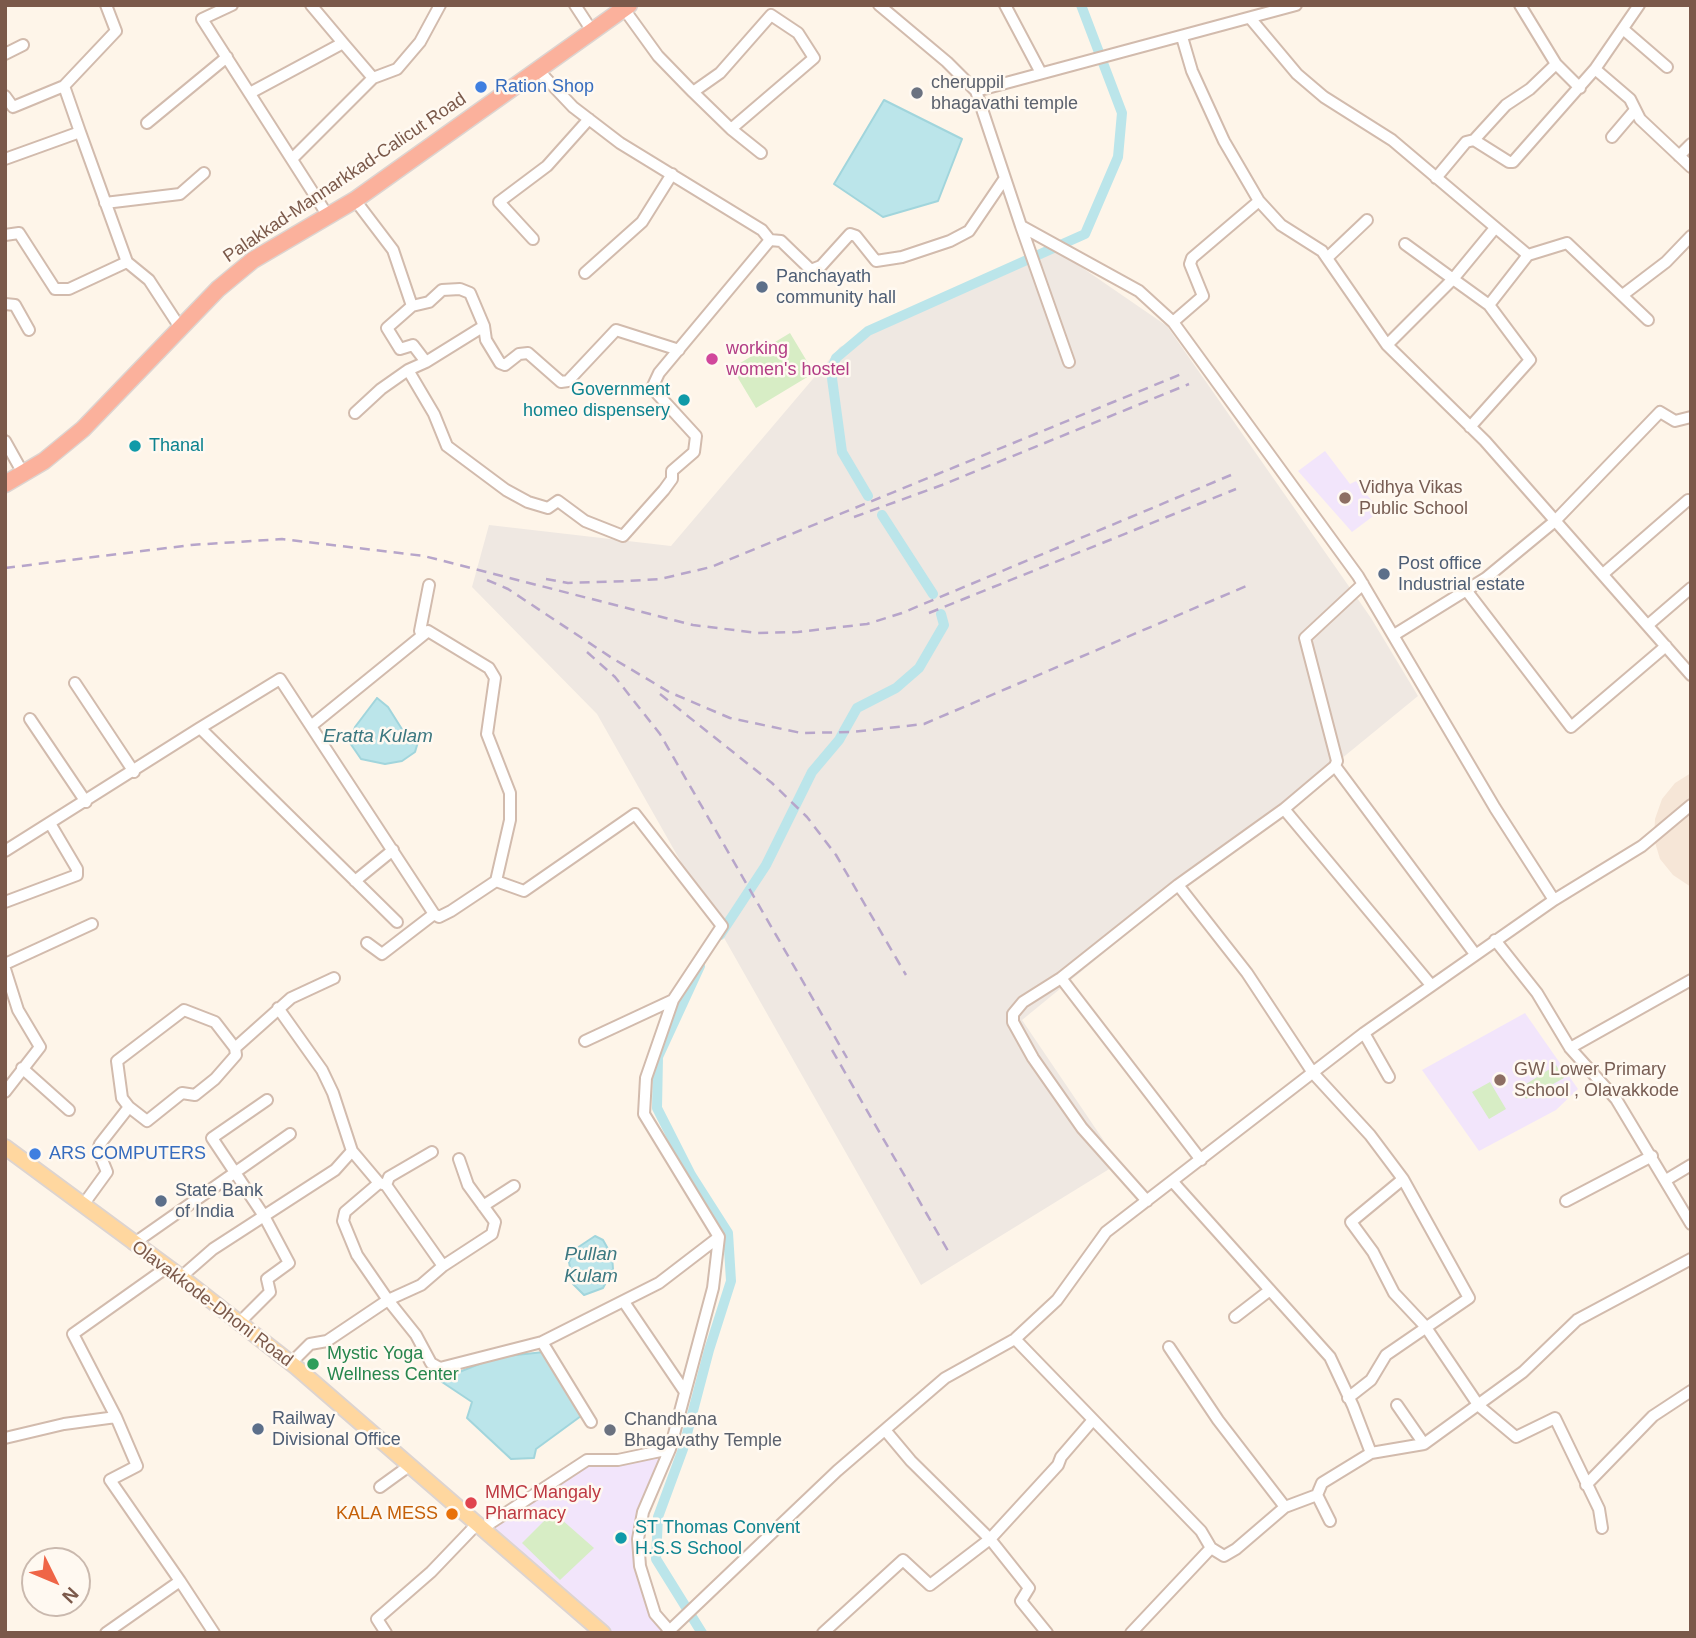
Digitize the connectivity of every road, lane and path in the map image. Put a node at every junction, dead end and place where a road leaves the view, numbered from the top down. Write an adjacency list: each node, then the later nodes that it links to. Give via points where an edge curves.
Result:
1 (106, 5): 28 (street, via 116,31)
2 (232, 5): 21 (street, via 202,19)
3 (311, 5): 18 (street)
4 (440, 5): 27 (street, via 406,59 391,73)
5 (575, 5): 16 (street)
6 (762, 5): 13 (street)
7 (879, 5): 30 (street)
8 (1004, 5): 26 (street)
9 (1296, 5): 14 (street)
10 (1520, 5): 22 (street)
11 (1639, 5): 15 (street)
12 (626, 7): 16 (highway, Palakkad-Mannarkkad-Calicut Road); 31 (street, via 658,56)
13 (771, 15): 31 (street, via 720,73); 37 (street, via 798,33 814,58)
14 (1250, 18): 17 (street); 50 (street, via 1297,74)
15 (1623, 29): 23 (street); 24 (street)
16 (592, 31): 25 (highway, Palakkad-Mannarkkad-Calicut Road)
17 (1182, 37): 26 (street); 52 (street, via 1224,141)
18 (342, 43): 27 (street); 32 (street)
19 (23, 45): 20 (street)
20 (5, 54)
21 (227, 57): 32 (street); 36 (street)
22 (1556, 64): 29 (street); 40 (street, via 1506,105)
23 (1667, 66)
24 (1595, 69): 29 (street); 34 (street, via 1630,99)
25 (538, 70): 35 (street); 51 (highway, Palakkad-Mannarkkad-Calicut Road)
26 (1041, 73): 30 (street)
27 (373, 78): 45 (street)
28 (64, 86): 33 (street, via 13,107); 38 (street)
29 (1580, 88): 40 (street, via 1514,162)
30 (976, 91): 49 (street)
31 (693, 92): 37 (street)
32 (250, 93): 45 (street)
33 (5, 96)
34 (1635, 110): 39 (street); 43 (street)
35 (589, 119): 48 (street); 60 (street, via 547,166 499,202)
36 (147, 123)
37 (731, 129): 42 (street)
38 (80, 132): 44 (street); 53 (street)
39 (1612, 137)
40 (1474, 140): 50 (street, via 1466,142)
41 (1691, 144): 43 (street)
42 (761, 153)
43 (1679, 156): 46 (street)
44 (5, 159)
45 (292, 159): 54 (street)
46 (1691, 167)
47 (204, 173): 53 (street, via 180,194)
48 (673, 174): 61 (street, via 762,230); 66 (street, via 642,222)
49 (1005, 178): 56 (street); 61 (street, via 969,231 902,257 876,261 850,234 821,266 811,270 781,241)
50 (1436, 178): 57 (street)
51 (355, 200): 54 (highway, Palakkad-Mannarkkad-Calicut Road); 71 (street, via 393,250)
52 (1259, 201): 64 (street, via 1281,225); 73 (street, via 1192,258 1190,264 1203,296)
53 (106, 203): 65 (street)
54 (328, 216): 75 (highway, Palakkad-Mannarkkad-Calicut Road, via 253,260)
55 (1367, 220): 64 (street)
56 (1021, 226): 73 (street, via 1139,291); 80 (street)
57 (1495, 228): 63 (street); 67 (street)
58 (5, 235): 65 (street, via 19,233 55,289 69,289)
59 (1691, 236): 68 (street, via 1666,262)
60 (533, 239)
61 (770, 240): 78 (street)
62 (1405, 244): 67 (street)
63 (1528, 256): 68 (street, via 1567,243); 70 (street)
64 (1328, 258): 77 (street)
65 (127, 262): 75 (street, via 149,280)
66 (585, 273)
67 (1453, 279): 70 (street); 77 (street)
68 (1623, 294): 72 (street)
69 (5, 304): 76 (street, via 15,305)
70 (1489, 305): 84 (street, via 1530,360)
71 (412, 306): 74 (street, via 429,302 442,290 460,289 470,293); 79 (street, via 387,328 400,349 412,345)
72 (1648, 320)
73 (1173, 322): 91 (street)
74 (484, 326): 78 (street, via 486,340 502,365 528,353 561,382 569,381 616,330); 79 (street)
75 (181, 328): 86 (highway, Palakkad-Mannarkkad-Calicut Road, via 83,429)
76 (29, 330)
77 (1387, 345): 84 (street)
78 (679, 351): 81 (street, via 652,388 696,436 694,452 672,471 672,480 623,536 585,522 558,501 548,508 528,502 447,446)
79 (426, 362): 81 (street)
80 (1069, 362)
81 (408, 370): 82 (street)
82 (355, 413)
83 (1691, 417): 89 (street, via 1675,421 1660,412)
84 (1470, 427): 89 (street)
85 (5, 441): 86 (street)
86 (24, 475): 87 (highway, Palakkad-Mannarkkad-Calicut Road)
87 (5, 484)
88 (1688, 500): 90 (street)
89 (1556, 521): 90 (street); 94 (street)
90 (1603, 574): 95 (street)
91 (1363, 584): 97 (street); 104 (street, via 1305,638)
92 (429, 585): 96 (street, via 420,631)
93 (1691, 588): 95 (street)
94 (1466, 590): 97 (street); 98 (street, via 1571,727)
95 (1648, 625): 98 (street)
96 (425, 632): 102 (street); 113 (street, via 484,665 495,678 487,734 505,777 510,820)
97 (1394, 635): 115 (street)
98 (1666, 646): 99 (street)
99 (1691, 675)
100 (75, 682): 105 (street)
101 (30, 719): 106 (street)
102 (311, 726): 103 (street, via 280,679); 110 (street)
103 (200, 728): 105 (street); 112 (street)
104 (1335, 766): 108 (street); 122 (street)
105 (134, 772): 106 (street)
106 (86, 802): 109 (street)
107 (1691, 804): 115 (street, via 1642,846)
108 (1284, 809): 114 (street); 127 (street)
109 (51, 825): 111 (street); 116 (street, via 77,875)
110 (393, 850): 112 (street); 117 (street)
111 (5, 851)
112 (355, 881): 118 (street)
113 (496, 881): 117 (street, via 451,911 439,917); 128 (street, via 524,891 635,814 722,926)
114 (1178, 885): 125 (street); 135 (street, via 1247,973)
115 (1554, 900): 120 (street)
116 (5, 902)
117 (434, 914): 121 (street, via 382,954)
118 (397, 922)
119 (92, 924): 123 (street)
120 (1495, 940): 122 (street); 133 (street, via 1537,993)
121 (367, 943)
122 (1475, 954): 127 (street)
123 (5, 967): 134 (street, via 19,1010 40,1047)
124 (334, 978): 129 (street)
125 (1061, 978): 147 (street); 155 (street, via 1023,1002 1013,1014 1013,1022 1082,1128)
126 (1691, 980): 133 (street)
127 (1431, 985): 130 (street)
128 (673, 1000): 131 (street); 161 (street, via 646,1078 644,1114)
129 (278, 1008): 132 (street); 143 (street, via 322,1070)
130 (1364, 1033): 135 (street); 136 (street)
131 (585, 1041)
132 (235, 1048): 139 (street, via 236,1055 195,1095 182,1093 146,1121); 139 (street, via 215,1022 184,1010 117,1061 122,1098)
133 (1570, 1048): 145 (street, via 1616,1099)
134 (22, 1068): 137 (street); 140 (street)
135 (1313, 1073): 147 (street); 150 (street)
136 (1389, 1077)
137 (5, 1092)
138 (267, 1100): 149 (street, via 212,1138)
139 (129, 1107): 157 (street, via 100,1144 107,1172)
140 (69, 1110)
141 (290, 1134): 149 (street)
142 (5, 1147): 157 (main road, Olavakkode-Dhoni Road)
143 (352, 1151): 153 (street); 159 (street, via 335,1170)
144 (432, 1152): 153 (street)
145 (1652, 1156): 151 (street); 156 (street)
146 (459, 1159): 158 (street, via 468,1185)
147 (1201, 1160): 152 (street)
148 (1691, 1166): 151 (street)
149 (237, 1171): 159 (street); 162 (street)
150 (1403, 1178): 172 (street, via 1469,1296 1444,1318); 172 (street, via 1351,1223 1373,1252 1394,1293)
151 (1666, 1180): 160 (street)
152 (1173, 1181): 155 (street); 167 (street)
153 (383, 1184): 164 (street); 168 (street, via 345,1212 343,1221 357,1255)
154 (514, 1186): 158 (street)
155 (1147, 1201): 173 (street, via 1106,1232 1057,1300)
156 (1566, 1201)
157 (83, 1205): 162 (main road, Olavakkode-Dhoni Road)
158 (484, 1206): 164 (street, via 495,1222 492,1234)
159 (264, 1216): 166 (street); 171 (street, via 289,1264 267,1279 270,1292)
160 (1691, 1224)
161 (719, 1237): 169 (street, via 659,1283); 178 (street, via 713,1287)
162 (133, 1244): 165 (main road, Olavakkode-Dhoni Road)
163 (1691, 1259): 181 (street, via 1577,1320)
164 (443, 1266): 168 (street, via 421,1284)
165 (166, 1268): 166 (main road, Olavakkode-Dhoni Road); 182 (street, via 73,1334)
166 (181, 1277): 171 (main road, Olavakkode-Dhoni Road)
167 (1270, 1290): 170 (street); 179 (street, via 1330,1357)
168 (388, 1300): 174 (street, via 431,1363 440,1368); 176 (street, via 327,1341 310,1344)
169 (624, 1302): 174 (street); 178 (street)
170 (1235, 1317)
171 (239, 1323): 176 (main road, Olavakkode-Dhoni Road)
172 (1425, 1326): 179 (street, via 1386,1355 1371,1380); 181 (street)
173 (1015, 1339): 183 (street); 185 (street, via 945,1378)
174 (542, 1342): 184 (street)
175 (1169, 1347): 194 (street)
176 (291, 1363): 190 (main road, Olavakkode-Dhoni Road)
177 (1691, 1391): 191 (street, via 1653,1416)
178 (685, 1392): 188 (street)
179 (1348, 1398): 189 (street)
180 (1397, 1405): 187 (street)
181 (1479, 1406): 187 (street); 191 (street, via 1516,1437 1555,1418)
182 (116, 1417): 186 (street); 200 (street, via 137,1466 110,1480)
183 (1092, 1420): 198 (street); 199 (street, via 1200,1531)
184 (591, 1422)
185 (885, 1430): 198 (street); 201 (street)
186 (5, 1437)
187 (1424, 1444): 189 (street)
188 (670, 1449): 196 (street, via 618,1460 587,1460); 201 (street, via 643,1512 638,1539 640,1566 655,1614)
189 (1371, 1453): 193 (street, via 1322,1483)
190 (409, 1466): 192 (street); 196 (main road, Olavakkode-Dhoni Road)
191 (1586, 1485): 197 (street, via 1599,1509)
192 (380, 1487)
193 (1317, 1494): 194 (street); 195 (street)
194 (1285, 1507): 199 (street, via 1226,1556)
195 (1330, 1521)
196 (480, 1526): 204 (street, via 377,1619); 205 (main road, Olavakkode-Dhoni Road)
197 (1602, 1528)
198 (990, 1539): 206 (street, via 930,1585 903,1560); 207 (street, via 1029,1588 1021,1601)
199 (1211, 1548): 208 (street)
200 (180, 1581): 202 (street); 203 (street)
201 (668, 1631)
202 (106, 1633)
203 (214, 1633)
204 (386, 1633)
205 (603, 1633)
206 (823, 1633)
207 (1047, 1633)
208 (1131, 1633)

